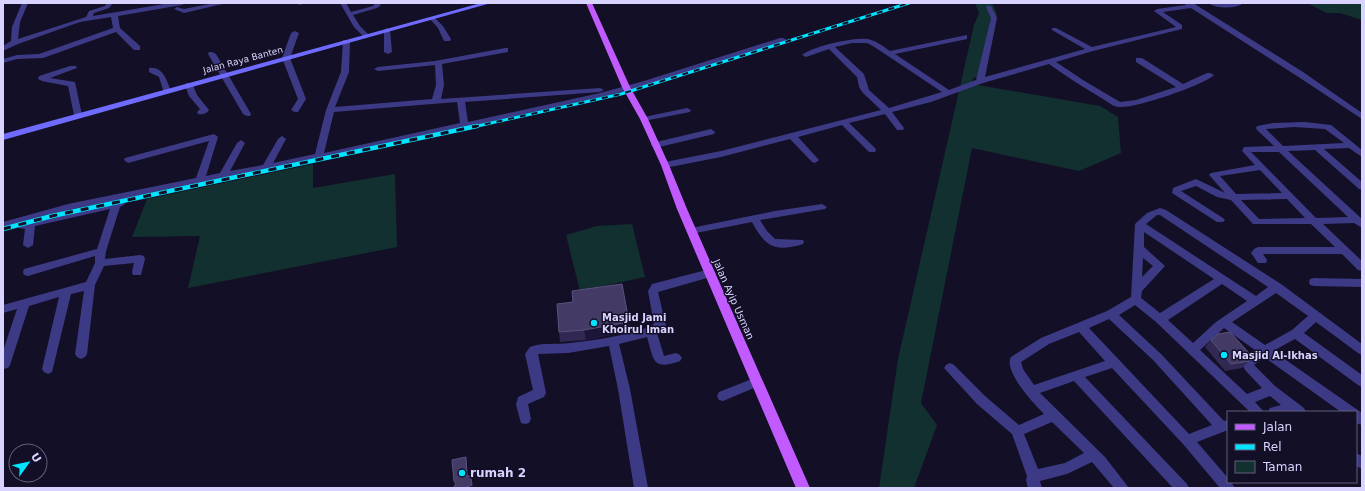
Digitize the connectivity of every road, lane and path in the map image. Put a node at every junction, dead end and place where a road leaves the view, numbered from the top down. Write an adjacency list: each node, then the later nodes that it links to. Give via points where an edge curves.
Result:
1 (26, 3): 25 (street, via 16,24)
2 (110, 3): 16 (street, via 90,12)
3 (224, 3): 11 (street, via 184,11)
4 (343, 3): 14 (street)
5 (378, 3): 14 (street, via 375,7)
6 (488, 3): 15 (main road, Jalan Raya Banten)
7 (589, 3): 49 (main road, Jalan Ayip Usman)
8 (1211, 3): 9 (street, via 1220,6)
9 (1241, 3)
10 (1190, 4): 31 (street, via 1157,11 1180,28); 62 (street)
11 (179, 6): 13 (street)
12 (989, 7): 46 (street, via 994,18)
13 (114, 14): 16 (street); 17 (street)
14 (350, 14): 21 (street)
15 (432, 18): 19 (main road, Jalan Raya Banten); 23 (street, via 441,26)
16 (88, 19): 25 (street, via 64,24)
17 (118, 29): 28 (street); 38 (street, via 40,56 17,56)
18 (1054, 29): 31 (street)
19 (387, 30): 21 (main road, Jalan Raya Banten); 32 (street)
20 (295, 33): 36 (street)
21 (366, 36): 26 (main road, Jalan Raya Banten)
22 (964, 37): 33 (street)
23 (447, 39)
24 (783, 40): 49 (street)
25 (15, 42): 29 (street)
26 (346, 42): 36 (main road, Jalan Raya Banten); 56 (street, via 345,72)
27 (831, 47): 33 (street, via 869,41); 35 (street); 58 (street, via 861,76 861,85)
28 (137, 48)
29 (3, 49)
30 (505, 50): 40 (street)
31 (1090, 50): 39 (street)
32 (388, 52)
33 (889, 53): 52 (street)
34 (212, 54): 44 (street)
35 (806, 55)
36 (286, 58): 44 (main road, Jalan Raya Banten); 55 (street, via 302,99)
37 (1139, 60): 48 (street)
38 (3, 61)
39 (1050, 61): 46 (street); 48 (street, via 1119,105)
40 (438, 62): 42 (street); 54 (street, via 440,84)
41 (73, 68): 61 (street, via 41,78 72,84)
42 (378, 69)
43 (152, 70): 50 (street, via 162,76)
44 (225, 75): 47 (main road, Jalan Raya Banten); 60 (street)
45 (1210, 75): 48 (street)
46 (980, 81): 52 (street)
47 (189, 85): 50 (main road, Jalan Raya Banten); 59 (street, via 193,96 205,110)
48 (1182, 87)
49 (626, 88): 51 (street); 63 (main road, Jalan Ayip Usman)
50 (166, 91): 61 (main road, Jalan Raya Banten)
51 (612, 91): 53 (street, via 594,90); 65 (street)
52 (949, 93): 58 (street)
53 (462, 100): 54 (street); 65 (street)
54 (436, 101): 56 (street)
55 (295, 110)
56 (330, 110): 78 (street)
57 (687, 110): 63 (street)
58 (886, 110): 64 (street); 66 (street)
59 (201, 112)
60 (247, 114)
61 (78, 115): 69 (main road, Jalan Raya Banten)
62 (1362, 116)
63 (644, 119): 72 (main road, Jalan Ayip Usman)
64 (843, 122): 68 (street); 76 (street)
65 (464, 125): 78 (street)
66 (900, 128)
67 (711, 132): 72 (street)
68 (792, 136): 80 (street); 81 (street)
69 (3, 137)
70 (282, 138): 82 (street)
71 (241, 143): 84 (street)
72 (655, 145): 81 (main road, Jalan Ayip Usman)
73 (1350, 145): 74 (street); 75 (street, via 1323,125 1260,128); 77 (street)
74 (1318, 148): 75 (street); 86 (street)
75 (1281, 149): 83 (street, via 1247,149 1246,151); 95 (street)
76 (872, 150)
77 (1362, 154)
78 (319, 156): 82 (street)
79 (128, 160): 85 (street, via 214,137)
80 (814, 160)
81 (665, 165): 100 (main road, Jalan Ayip Usman)
82 (266, 167): 84 (street)
83 (1262, 167): 88 (street); 89 (street, via 1214,175)
84 (223, 176): 85 (street)
85 (200, 181): 87 (street)
86 (1362, 187)
87 (168, 188): 90 (street, via 166,194); 98 (street, via 68,207)
88 (1289, 196): 89 (street); 94 (street)
89 (1232, 197): 93 (street, via 1218,194 1196,182 1176,190); 94 (street, via 1256,222)
90 (116, 205): 96 (street); 105 (street)
91 (822, 207): 92 (street)
92 (755, 219): 100 (street); 101 (street, via 762,232 775,244)
93 (1220, 220)
94 (1313, 220): 95 (street); 104 (street)
95 (1359, 223)
96 (30, 224): 99 (street); 102 (street)
97 (1140, 224): 103 (street); 112 (street); 116 (street, via 1152,214 1163,212)
98 (3, 225)
99 (3, 231)
100 (691, 231): 111 (main road, Jalan Ayip Usman)
101 (799, 242)
102 (28, 245)
103 (1138, 248): 118 (street); 118 (street, via 1160,266)
104 (1344, 250): 106 (street, via 1256,252); 108 (street)
105 (101, 251): 107 (street); 109 (street)
106 (1262, 260)
107 (100, 263): 110 (street, via 140,259); 115 (street)
108 (1362, 267)
109 (28, 272)
110 (137, 272)
111 (710, 273): 127 (street, via 656,288 653,291 660,326); 140 (main road, Jalan Ayip Usman)
112 (1221, 280): 119 (street); 124 (street)
113 (1314, 282): 114 (street)
114 (1362, 283)
115 (90, 285): 117 (street); 133 (street)
116 (1277, 287): 119 (street); 123 (street)
117 (66, 292): 120 (street); 138 (street)
118 (1136, 294): 122 (street); 124 (street)
119 (1255, 301): 125 (street)
120 (25, 303): 121 (street); 136 (street)
121 (3, 309)
122 (1111, 314): 126 (street); 152 (street)
123 (1316, 315): 128 (street); 131 (street)
124 (1160, 319): 130 (street)
125 (1225, 323): 130 (street); 132 (street)
126 (1080, 326): 135 (street); 143 (street, via 1045,341 1015,360 1016,370)
127 (651, 331): 129 (street); 134 (street, via 659,358 665,361)
128 (1296, 333): 132 (street); 141 (street)
129 (613, 341): 151 (street, via 534,350 531,354 540,393 522,401); 158 (street)
130 (1192, 350): 145 (street)
131 (1362, 350)
132 (1266, 351): 142 (street, via 1255,356 1248,364); 149 (street)
133 (81, 354)
134 (676, 358)
135 (1115, 362): 139 (street); 154 (street)
136 (4, 364)
137 (950, 368): 153 (street, via 981,400)
138 (48, 369)
139 (1076, 376): 143 (street); 161 (street)
140 (757, 382): 144 (street); 159 (main road, Jalan Ayip Usman)
141 (1362, 382)
142 (1271, 390): 145 (street); 146 (street)
143 (1032, 391): 150 (street)
144 (723, 396)
145 (1246, 400): 147 (street)
146 (1297, 409): 148 (street)
147 (1257, 411)
148 (1282, 411)
149 (1350, 411)
150 (1052, 416): 153 (street); 155 (street)
151 (525, 419)
152 (1225, 426): 154 (street)
153 (1017, 431): 156 (street)
154 (1187, 440): 157 (street)
155 (1093, 455): 156 (street); 160 (street)
156 (1035, 482)
157 (1226, 483)
158 (641, 488)
159 (803, 488)
160 (1122, 488)
161 (1182, 488)

